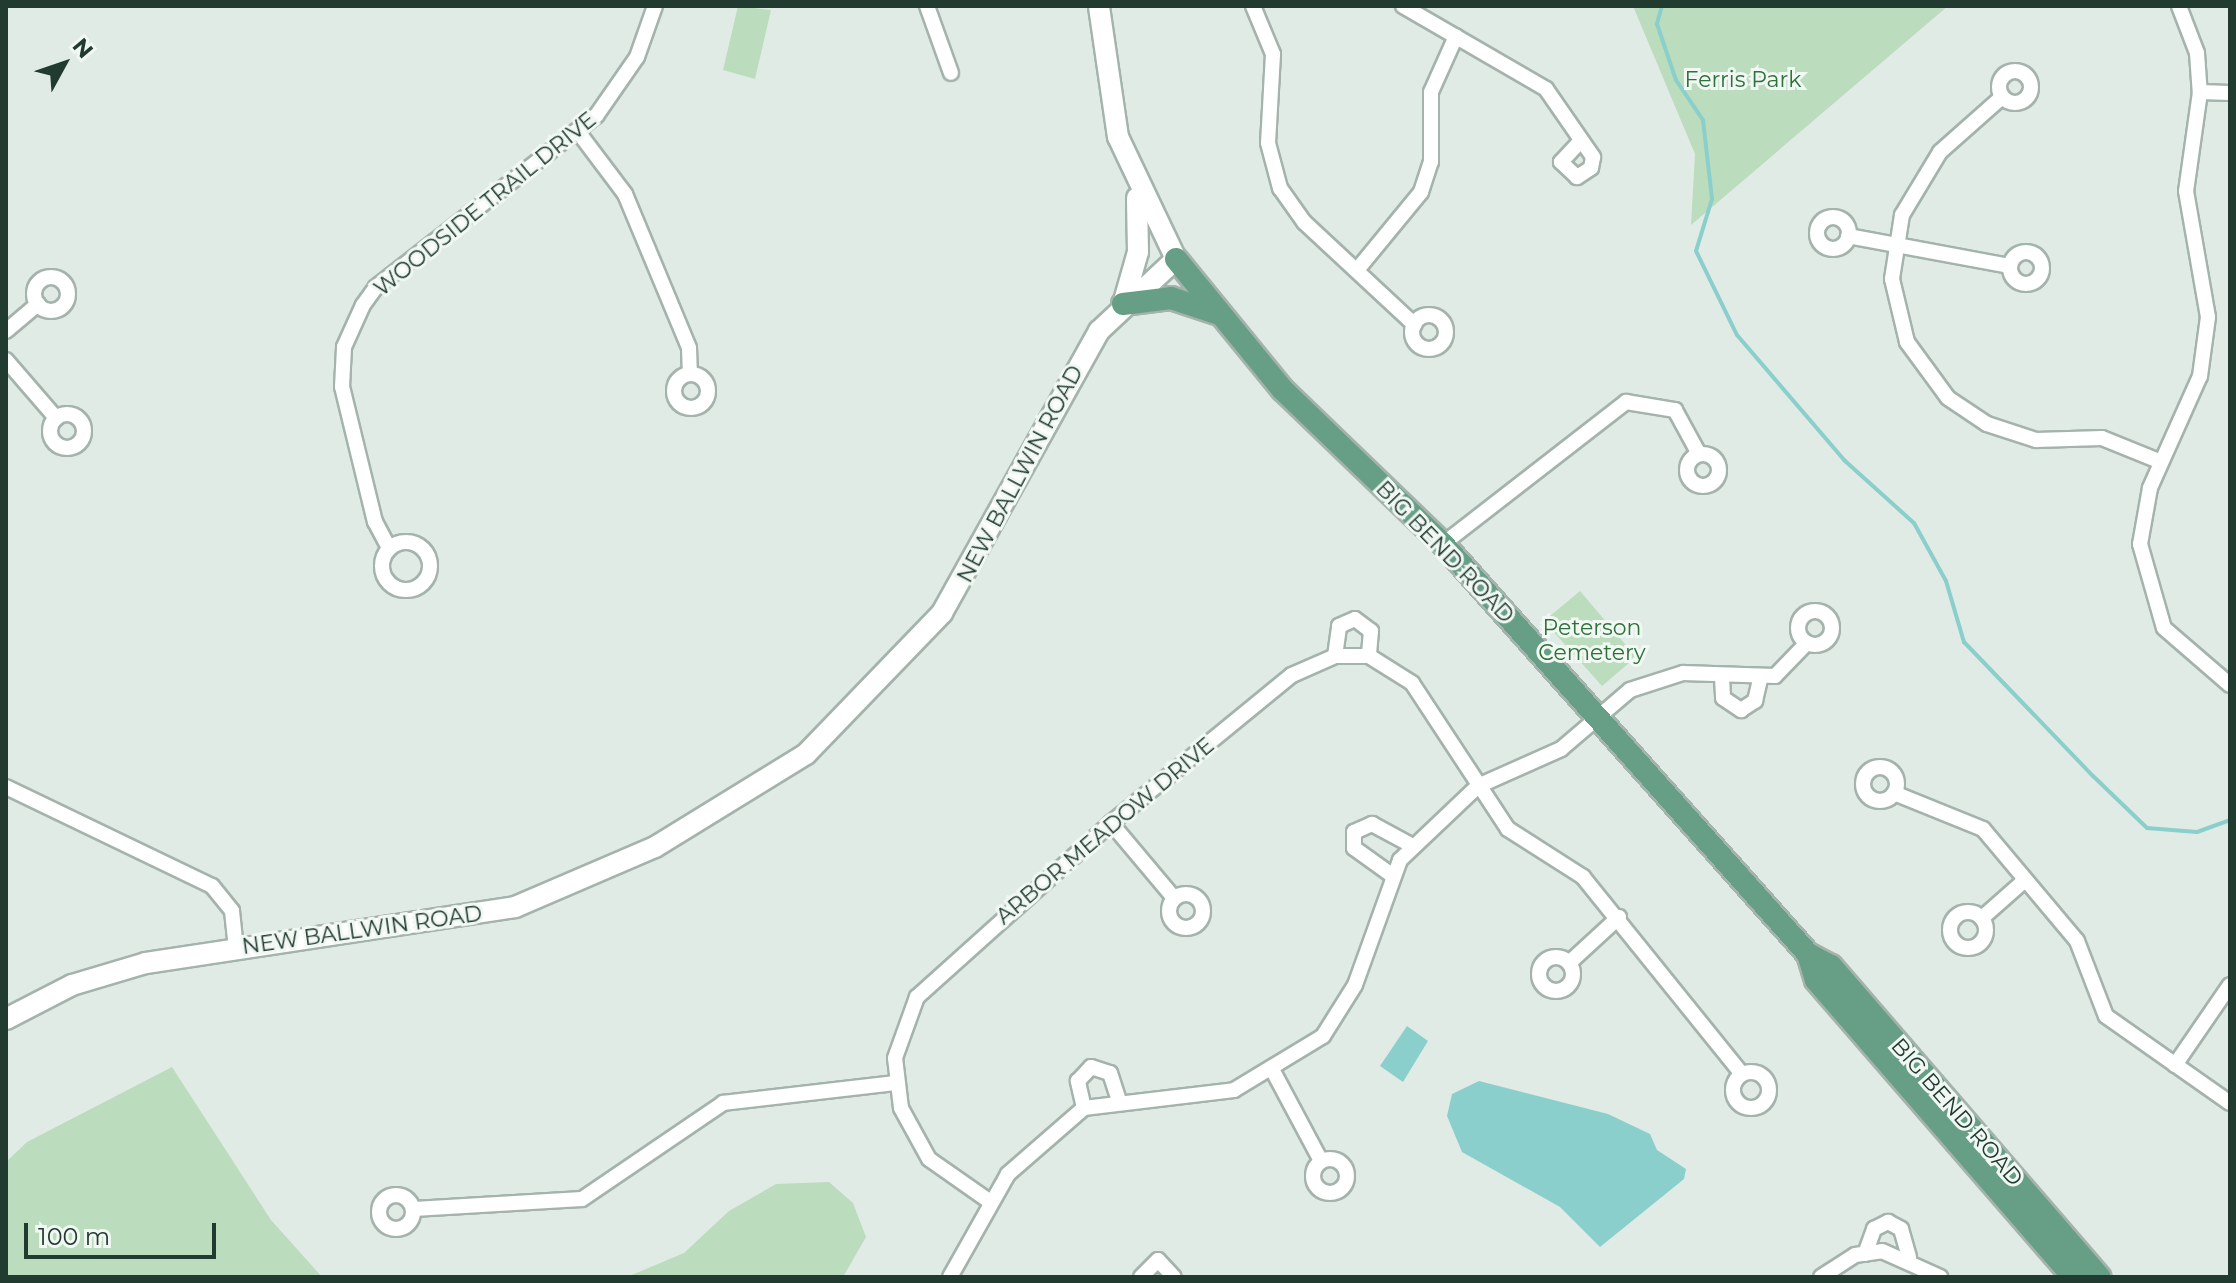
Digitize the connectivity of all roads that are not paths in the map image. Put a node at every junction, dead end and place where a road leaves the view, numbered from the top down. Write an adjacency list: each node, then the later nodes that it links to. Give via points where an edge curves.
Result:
1 (655, 6): 12 (street, WOODSIDE TRAIL DRIVE, via 622,84)
2 (927, 6): 8 (street)
3 (1099, 6): 14 (street, via 1112,112)
4 (1253, 6): 19 (street, via 1273,54 1268,143 1280,188 1304,222)
5 (1403, 6): 7 (street)
6 (2179, 6): 9 (street, via 2197,53)
7 (1456, 36): 13 (street, via 1546,89); 19 (street, via 1431,92 1431,162 1421,192)
8 (951, 73)
9 (2200, 92): 10 (street); 29 (street, via 2186,191 2206,286 2206,344)
10 (2230, 93)
11 (2002, 97): 16 (street, via 1927,169)
12 (579, 133): 26 (street, via 625,194 689,348); 31 (street, WOODSIDE TRAIL DRIVE, via 376,287 353,326 344,347 344,399)
13 (1578, 144)
14 (1139, 194): 17 (street); 21 (street, via 1132,207 1138,252)
15 (1848, 236): 16 (street)
16 (1895, 245): 18 (street); 29 (street, via 1900,324 1948,398 2003,431 2052,441 2102,438)
17 (1176, 259): 21 (street, NEW BALLWIN ROAD); 22 (main road, BIG BEND ROAD)
18 (2010, 266)
19 (1357, 270): 23 (street)
20 (38, 304): 24 (street)
21 (1123, 304): 22 (main road, via 1171,298); 49 (street, NEW BALLWIN ROAD, via 1076,368 1002,518 942,613 806,754 655,847 515,907)
22 (1223, 316): 30 (main road, BIG BEND ROAD, via 1283,390)
23 (1415, 325)
24 (6, 331)
25 (6, 360): 27 (street)
26 (690, 374)
27 (56, 418)
28 (1699, 454): 30 (street, via 1675,410 1626,402)
29 (2161, 462): 37 (street, via 2141,527 2149,595 2180,649)
30 (1443, 544): 38 (main road, BIG BEND ROAD)
31 (389, 548)
32 (1807, 643): 36 (street, via 1789,669)
33 (1335, 656): 34 (street, ARBOR MEADOW DRIVE); 34 (street, via 1339,626 1355,619 1371,631); 42 (street, ARBOR MEADOW DRIVE, via 1292,675)
34 (1369, 656): 39 (street, via 1423,695)
35 (1722, 677): 36 (street); 36 (street, via 1723,698 1741,710 1755,701); 38 (street, via 1665,676 1630,690)
36 (1760, 680)
37 (2230, 685)
38 (1598, 719): 39 (street, via 1561,749); 50 (main road, BIG BEND ROAD)
39 (1478, 786): 43 (street); 47 (street, via 1508,829 1569,865)
40 (6, 787): 49 (street, via 212,886 232,911)
41 (1894, 793): 45 (street, via 1921,808 1974,821)
42 (1111, 823): 46 (street); 57 (street, ARBOR MEADOW DRIVE, via 917,997 899,1038)
43 (1411, 845): 44 (street); 44 (street, via 1372,824 1354,832 1354,848)
44 (1393, 876): 55 (street, via 1339,1015 1323,1036)
45 (2025, 880): 48 (street); 54 (street, via 2077,941 2106,1016)
46 (1174, 898)
47 (1619, 917): 51 (street); 56 (street)
48 (1982, 918)
49 (236, 948): 53 (street, NEW BALLWIN ROAD, via 72,985)
50 (1808, 954): 71 (main road, BIG BEND ROAD, via 1816,980); 72 (main road, BIG BEND ROAD, via 1831,966)
51 (1569, 963)
52 (2230, 985): 54 (street)
53 (6, 1019)
54 (2175, 1065): 59 (street)
55 (1273, 1071): 58 (street, via 1234,1090); 61 (street)
56 (1742, 1074)
57 (895, 1083): 62 (street, ARBOR MEADOW DRIVE, via 929,1159); 63 (street, via 723,1103 680,1126 614,1184 582,1199)
58 (1118, 1098): 60 (street); 60 (street, via 1110,1073 1091,1067 1078,1081)
59 (2230, 1103)
60 (1084, 1108): 62 (street, via 1029,1150)
61 (1321, 1161)
62 (989, 1201): 66 (street)
63 (414, 1209)
64 (1865, 1254): 65 (street); 65 (street, via 1874,1229 1888,1222 1901,1229); 69 (street)
65 (1909, 1257): 70 (street)
66 (950, 1277)
67 (1141, 1277): 68 (street, via 1158,1260)
68 (1174, 1277)
69 (1821, 1277)
70 (1940, 1277)
71 (2073, 1277)
72 (2099, 1277)

